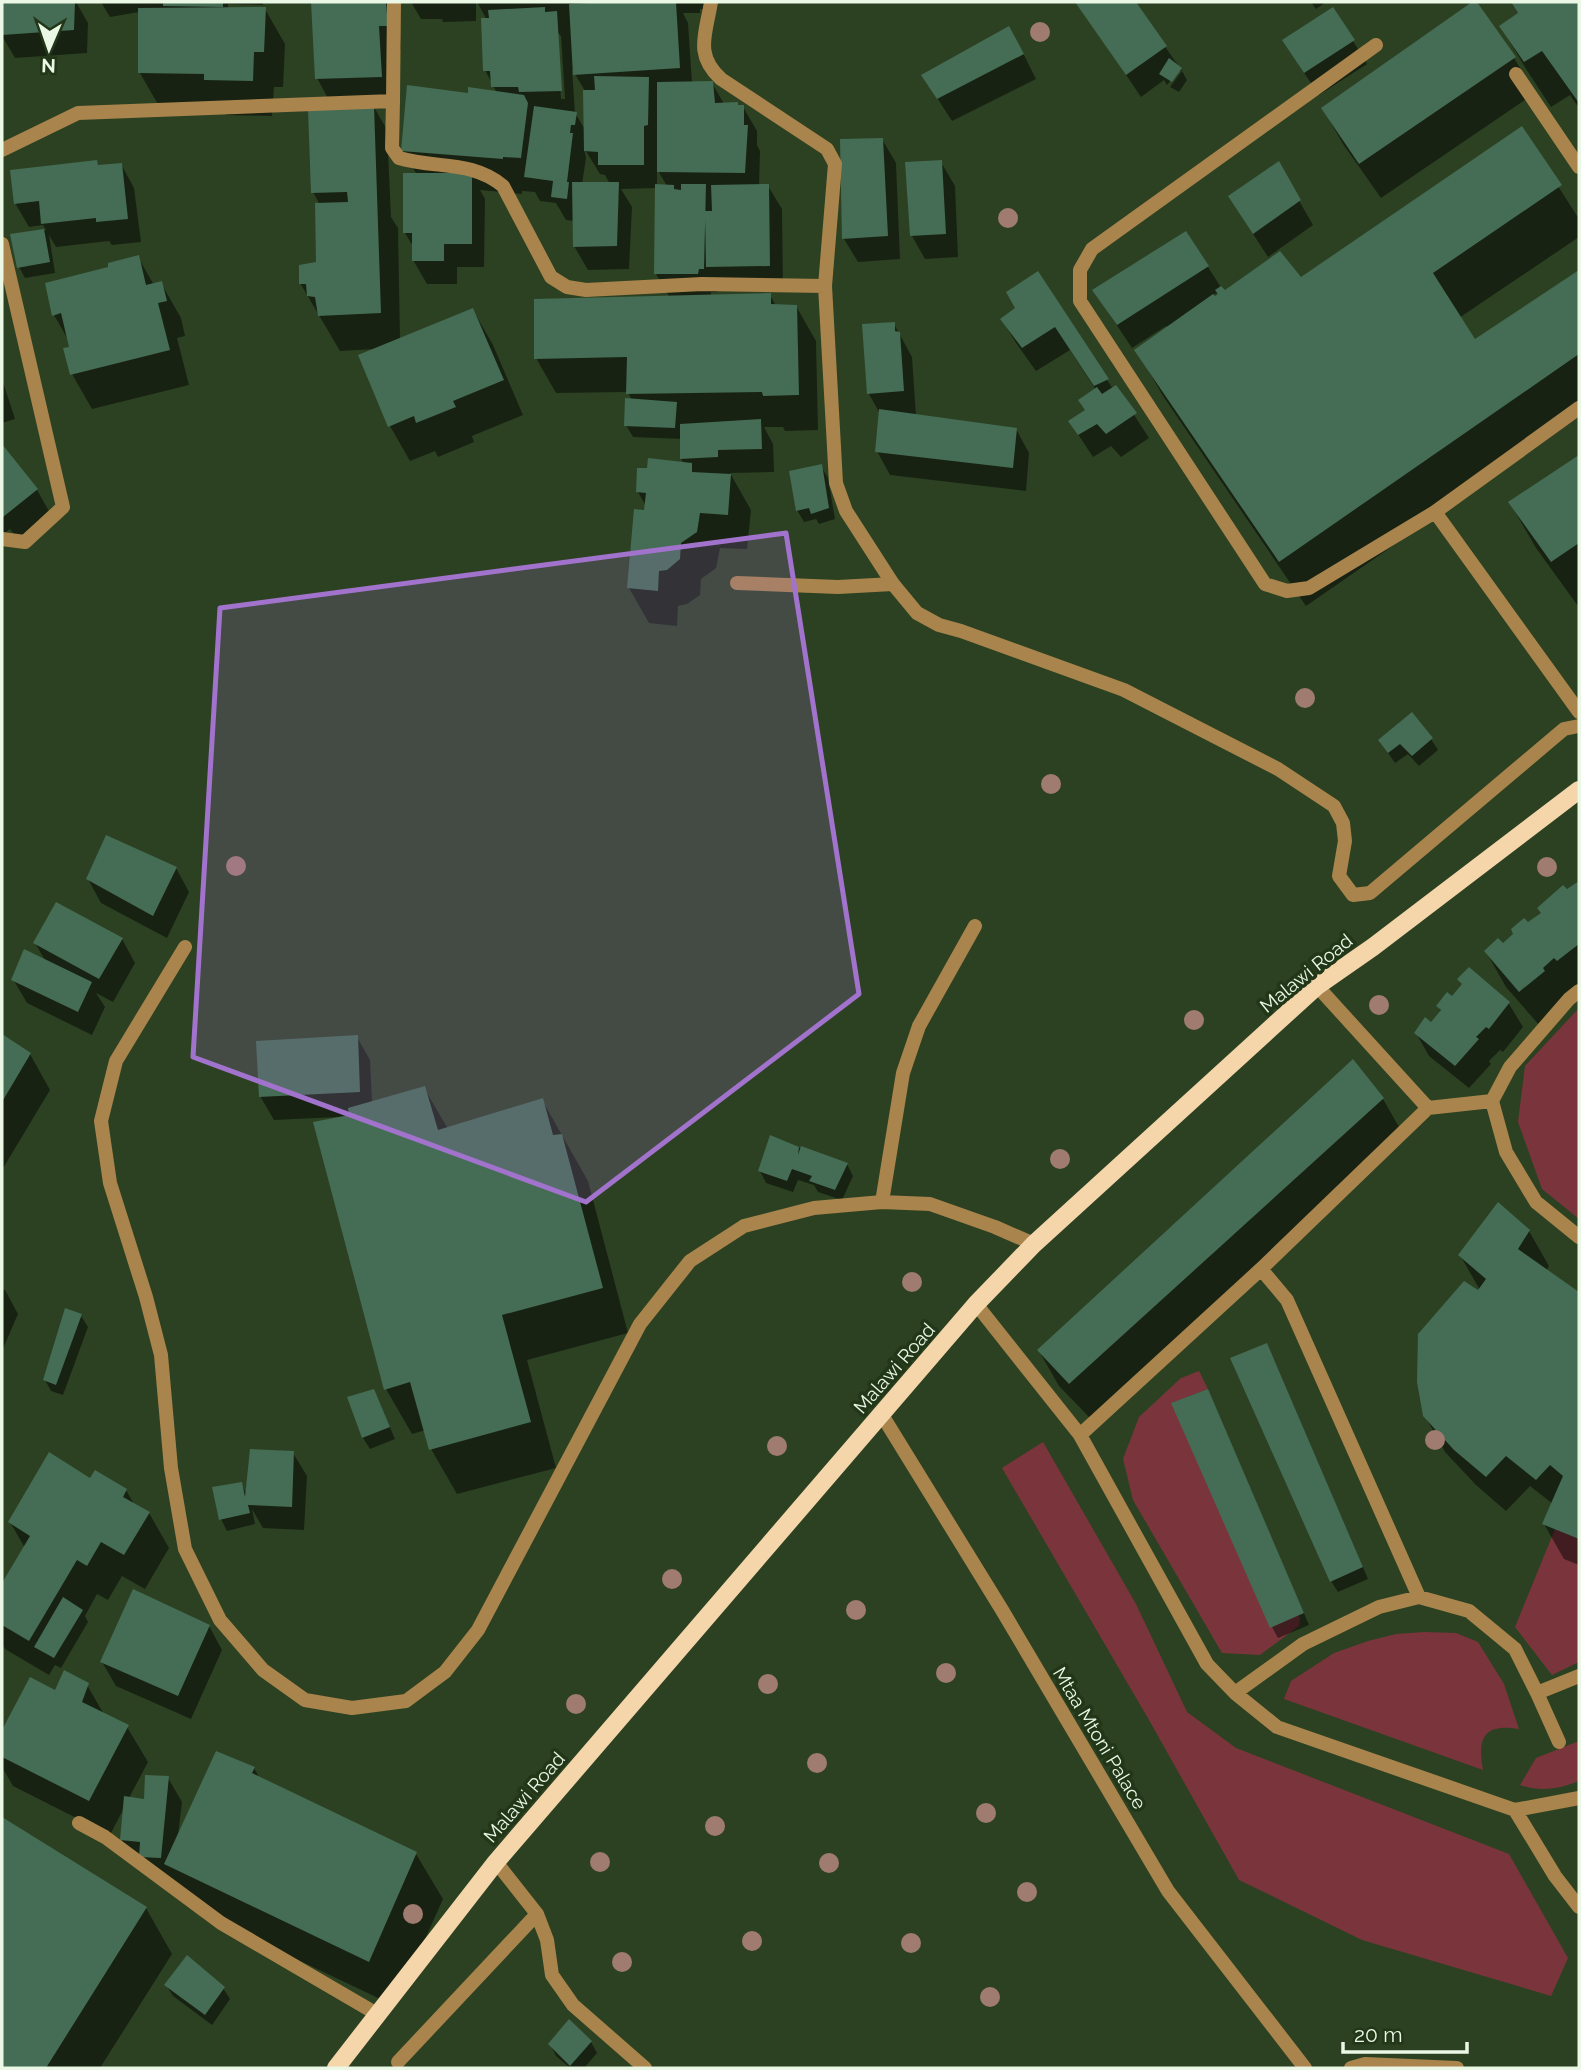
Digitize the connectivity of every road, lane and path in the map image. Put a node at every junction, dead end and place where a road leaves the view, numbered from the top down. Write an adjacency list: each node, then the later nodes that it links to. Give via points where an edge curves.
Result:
1 (394, 2): 5 (street)
2 (711, 2): 9 (street, via 703,54 709,68 827,149 835,164)
3 (1377, 46): 11 (street, via 1092,250 1080,270 1080,301 1265,584 1287,591 1309,588)
4 (1516, 74): 7 (street)
5 (393, 101): 6 (street, via 78,113); 9 (street, via 392,148 399,158 481,170 493,178 502,186 551,277 567,287)
6 (2, 150)
7 (1579, 167)
8 (2, 243): 12 (street, via 63,507 24,542)
9 (825, 286): 14 (street, via 836,484 846,511)
10 (1579, 408): 11 (street)
11 (1435, 512): 15 (street)
12 (2, 539)
13 (737, 583): 14 (street)
14 (893, 584): 16 (street, via 917,613 939,625 1124,690 1312,791 1334,806 1343,823 1339,876 1353,895 1370,893 1564,729)
15 (1579, 712)
16 (1579, 726)
17 (1579, 790): 20 (main road, Malawi Road)
18 (975, 926): 24 (street, via 919,1026 903,1073)
19 (185, 947): 24 (street, via 116,1061 101,1121 110,1183 161,1355 171,1468 185,1549 220,1620 263,1670 305,1700 352,1709 405,1701 445,1672 478,1630 640,1324 690,1261 744,1226 814,1208)
20 (1317, 986): 23 (street); 26 (main road, Malawi Road)
21 (1579, 991): 22 (street, via 1510,1067)
22 (1492, 1101): 23 (street); 25 (street, via 1506,1152 1536,1202)
23 (1428, 1108): 27 (street)
24 (882, 1202): 26 (street, via 930,1204)
25 (1579, 1237)
26 (1034, 1244): 28 (main road, Malawi Road)
27 (1261, 1269): 30 (street); 31 (street, via 1287,1300)
28 (976, 1304): 29 (main road, Malawi Road); 30 (street)
29 (882, 1415): 39 (main road, Malawi Road); 46 (street, Mtaa Mtoni Palace, via 1168,1891)
30 (1080, 1435): 33 (street, via 1207,1664)
31 (1419, 1597): 33 (street, via 1379,1607 1303,1644); 34 (street, via 1469,1611 1506,1641 1515,1649)
32 (1579, 1676): 34 (street)
33 (1235, 1693): 37 (street, via 1277,1727)
34 (1536, 1693): 35 (street)
35 (1559, 1742)
36 (1579, 1798): 37 (street)
37 (1515, 1810): 40 (street)
38 (79, 1823): 42 (street, via 222,1923)
39 (496, 1862): 41 (street); 42 (main road, Malawi Road)
40 (1579, 1907)
41 (537, 1914): 43 (street); 45 (street, via 547,1940 552,1975 573,2005)
42 (377, 2014): 44 (main road, Malawi Road)
43 (398, 2062)
44 (336, 2068)
45 (645, 2068)
46 (1306, 2068)
47 (1351, 2068): 48 (street, via 1364,2064)
48 (1457, 2068)

